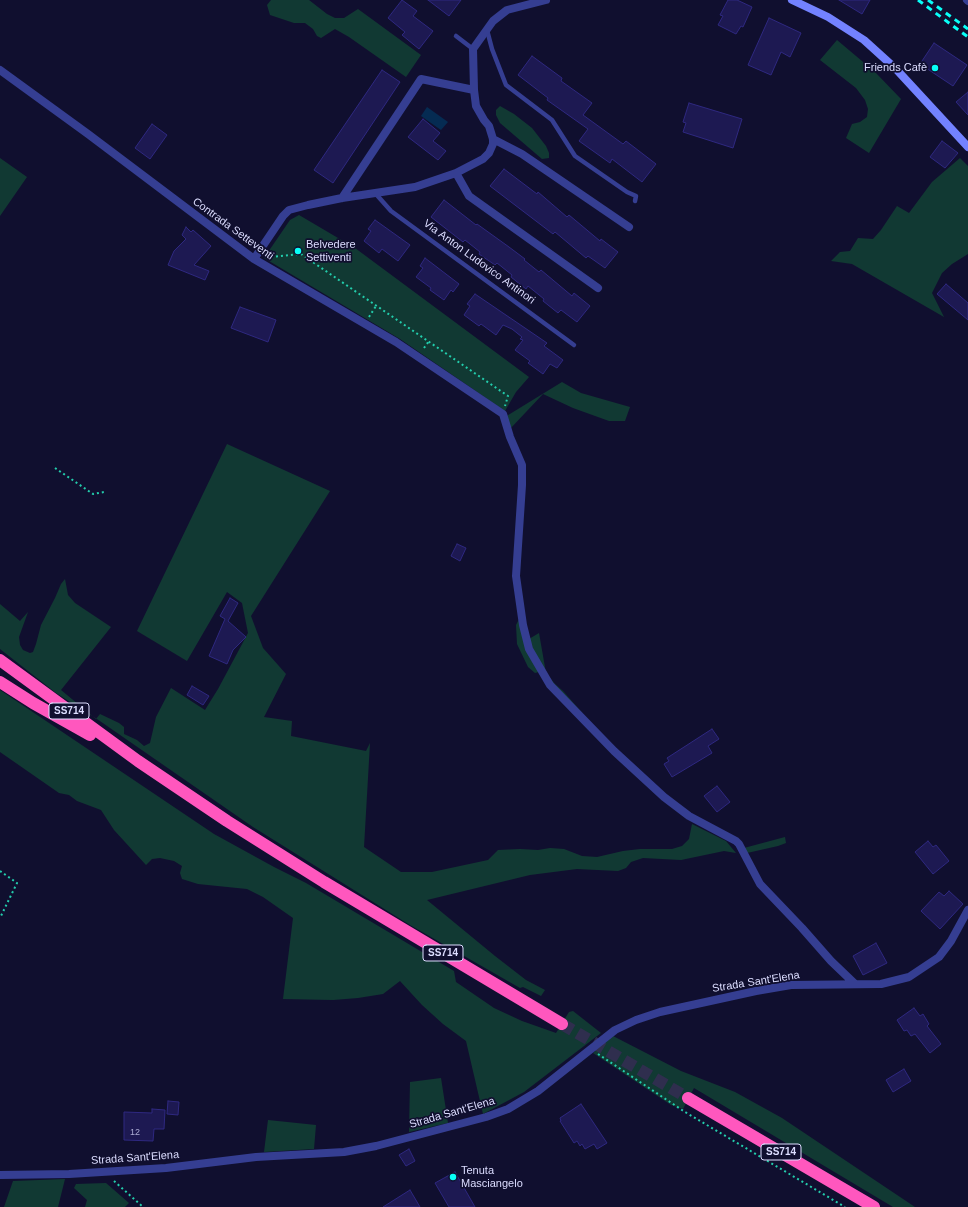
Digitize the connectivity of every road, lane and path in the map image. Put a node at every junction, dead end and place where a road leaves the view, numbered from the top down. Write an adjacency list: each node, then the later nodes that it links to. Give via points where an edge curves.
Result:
1 (546, 0): 3 (street, via 508,10 493,21)
2 (792, 0): 9 (main road, via 828,17 864,40 896,69)
3 (487, 30): 5 (street); 13 (lane, via 506,85 552,120 575,156 636,196)
4 (456, 36): 5 (lane)
5 (473, 49): 7 (street)
6 (0, 70): 15 (street, Contrada Setteventi)
7 (474, 90): 8 (street, via 476,106 489,126); 12 (street, via 421,79)
8 (493, 139): 10 (street, via 489,153 483,159); 14 (street, via 522,154)
9 (968, 147)
10 (456, 173): 11 (street, via 415,187); 16 (street, via 469,196)
11 (374, 193): 12 (street); 17 (lane, Via Anton Ludovico Antinori, via 391,211)
12 (342, 198): 15 (street, via 289,210)
13 (635, 201)
14 (629, 227)
15 (254, 259): 18 (street, Contrada Setteventi, via 396,342); 18 (path, via 301,254 508,396)
16 (598, 288)
17 (574, 344)
18 (503, 416): 27 (street, via 522,465 516,576 523,625 528,649 550,685 614,751 664,797 689,816 736,841 760,884 831,962)
19 (55, 468): 20 (path, via 93,494)
20 (104, 492)
21 (0, 660): 23 (highway, SS714)
22 (0, 682): 23 (highway, via 33,704)
23 (138, 761): 28 (highway, SS714, via 324,882)
24 (0, 871): 26 (path, via 17,883)
25 (968, 910): 27 (street, Strada Sant'Elena, via 939,957 909,977 881,984)
26 (0, 918)
27 (855, 984): 30 (street, Strada Sant'Elena, via 784,987 756,991 660,1012 636,1020 615,1030 538,1090 508,1108 486,1117 376,1146 344,1152 256,1157 166,1168)
28 (562, 1024)
29 (688, 1098): 33 (highway, SS714)
30 (108, 1171): 31 (street, Strada Sant'Elena); 32 (path, via 115,1182)
31 (0, 1175)
32 (143, 1207)
33 (874, 1207)

